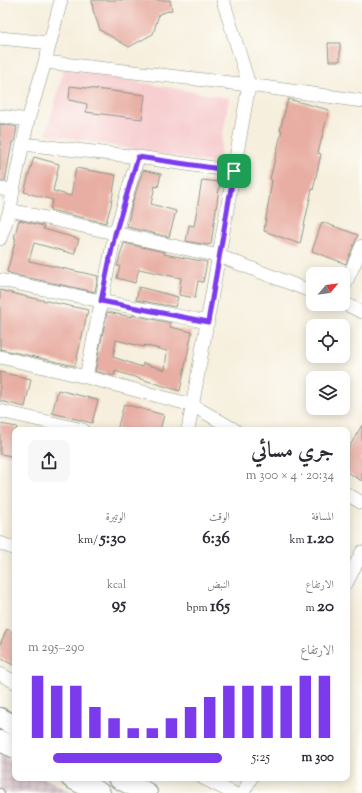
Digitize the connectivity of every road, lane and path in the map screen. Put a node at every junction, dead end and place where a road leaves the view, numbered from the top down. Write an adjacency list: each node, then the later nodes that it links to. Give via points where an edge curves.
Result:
1 (61, 0): 4 (street)
2 (223, 0): 6 (street)
3 (0, 38): 4 (street)
4 (50, 42): 5 (street)
5 (45, 62): 6 (street); 9 (street)
6 (249, 85): 7 (street); 12 (street)
7 (362, 101)
8 (0, 116): 9 (street)
9 (28, 120): 10 (street)
10 (23, 144): 11 (street); 13 (street)
11 (138, 157): 12 (street); 15 (street)
12 (234, 171): 18 (street)
13 (6, 190): 14 (street)
14 (10, 210): 15 (street); 16 (street)
15 (115, 234): 18 (street); 22 (street)
16 (0, 239)
17 (362, 246): 19 (street)
18 (219, 256): 21 (street); 25 (street)
19 (350, 273)
20 (0, 280): 22 (street)
21 (306, 289)
22 (101, 301): 25 (street); 27 (street)
23 (350, 306): 24 (street)
24 (362, 312)
25 (208, 322): 28 (street)
26 (0, 357): 27 (street)
27 (86, 377): 28 (street)
28 (192, 405): 31 (street); 32 (street)
29 (0, 411): 30 (street)
30 (70, 427)
31 (188, 427)
32 (230, 427)
33 (350, 496): 34 (street)
34 (362, 503)
35 (0, 543): 36 (street)
36 (12, 548)
37 (362, 552): 38 (street)
38 (350, 576)
39 (0, 674): 40 (street)
40 (12, 680)
41 (0, 718): 42 (main road)
42 (12, 724)
43 (0, 741): 44 (main road)
44 (12, 747)
45 (77, 781): 50 (main road)
46 (123, 781): 49 (main road)
47 (209, 781): 51 (street)
48 (249, 781): 52 (street)
49 (143, 792)
50 (100, 793)
51 (233, 793)
52 (243, 793)

